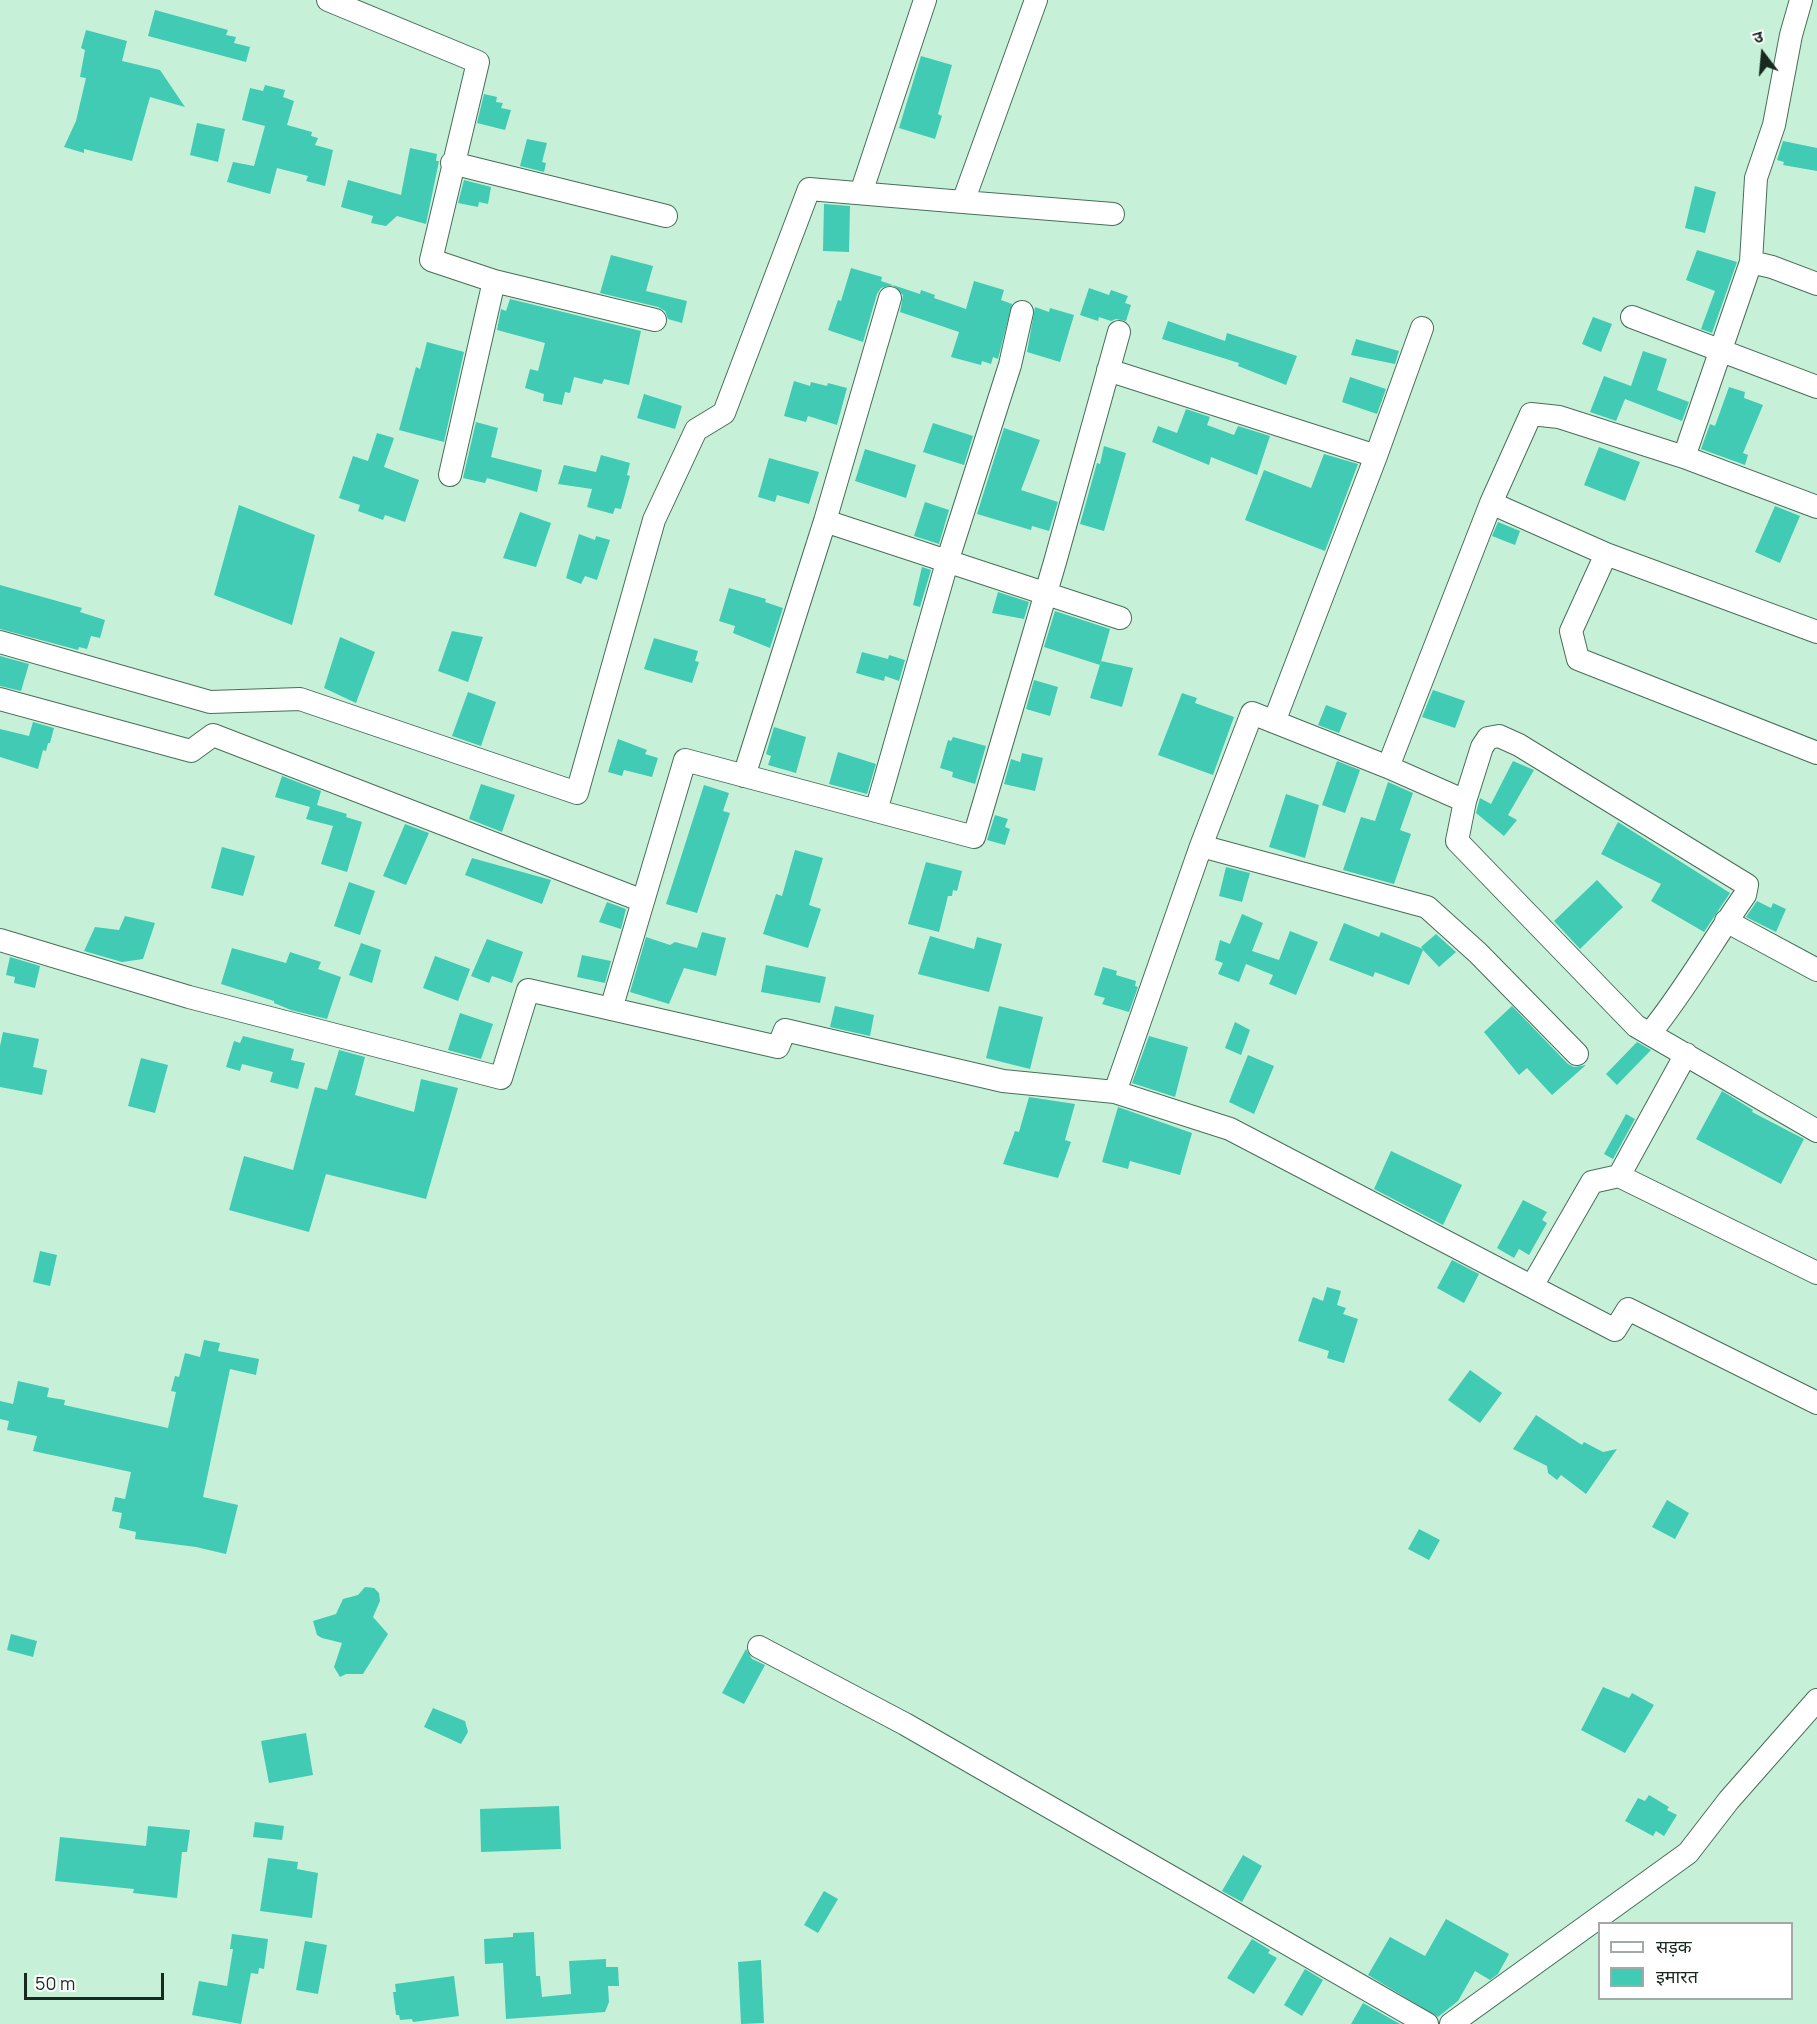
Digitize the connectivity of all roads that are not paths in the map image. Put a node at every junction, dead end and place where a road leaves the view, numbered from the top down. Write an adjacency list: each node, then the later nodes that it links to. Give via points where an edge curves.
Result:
1 (328, 0): 5 (street, via 478,62)
2 (925, 0): 6 (street)
3 (1036, 0): 7 (street)
4 (1801, 0): 10 (street, via 1774,125 1756,178)
5 (452, 163): 9 (street); 11 (street, via 431,260)
6 (861, 193): 7 (street); 33 (street, via 809,189 724,413 696,430 654,520 577,793 300,699 210,702)
7 (963, 202): 8 (street)
8 (1113, 214)
9 (666, 216)
10 (1751, 262): 12 (street); 19 (street)
11 (494, 281): 16 (street); 24 (street)
12 (1817, 284)
13 (890, 298): 27 (street)
14 (1022, 312): 29 (street, via 1010,365)
15 (1632, 318): 19 (street)
16 (655, 320)
17 (1422, 328): 22 (street)
18 (1119, 332): 20 (street)
19 (1722, 351): 21 (street); 23 (street)
20 (1108, 370): 22 (street); 30 (street)
21 (1817, 387)
22 (1376, 456): 35 (street)
23 (1684, 457): 25 (street, via 1535,412 1523,428); 26 (street)
24 (450, 475)
25 (1491, 503): 28 (street); 37 (street)
26 (1817, 507)
27 (825, 521): 29 (street); 38 (street)
28 (1606, 554): 32 (street); 36 (street, via 1571,631 1578,659)
29 (948, 560): 30 (street); 40 (street)
30 (1046, 593): 31 (street); 40 (street, via 974,837)
31 (1120, 618)
32 (1817, 632)
33 (0, 642)
34 (0, 699): 42 (street, via 191,751 213,735)
35 (1274, 722): 37 (street); 41 (street, via 1252,713)
36 (1817, 753)
37 (1388, 767): 39 (street)
38 (744, 776): 40 (street); 42 (street, via 685,760)
39 (1465, 801): 43 (street, via 1488,738 1499,736 1520,745 1747,885 1745,895); 47 (street, via 1457,841 1636,1026)
40 (876, 811)
41 (1201, 846): 48 (street, via 1427,907); 50 (street)
42 (643, 901): 46 (street)
43 (1726, 921): 45 (street); 47 (street, via 1695,966 1680,997)
44 (0, 940): 46 (street, via 189,997 501,1078 528,990)
45 (1817, 970)
46 (611, 1009): 50 (street, via 778,1047 785,1030 1003,1081)
47 (1651, 1032): 49 (street)
48 (1577, 1054)
49 (1686, 1054): 51 (street); 52 (street)
50 (1115, 1092): 54 (street, via 1230,1129)
51 (1817, 1131)
52 (1619, 1176): 53 (street); 54 (street, via 1592,1182)
53 (1817, 1273)
54 (1532, 1286): 55 (street, via 1615,1330 1629,1309)
55 (1817, 1403)
56 (759, 1647): 58 (street, via 904,1724)
57 (1817, 1700): 59 (street, via 1688,1853)
58 (1427, 2024)
59 (1451, 2024)

